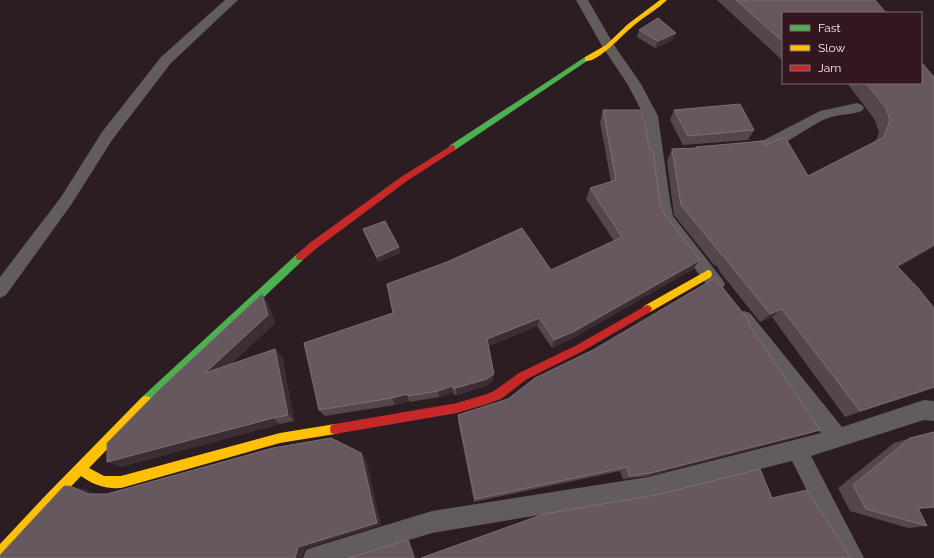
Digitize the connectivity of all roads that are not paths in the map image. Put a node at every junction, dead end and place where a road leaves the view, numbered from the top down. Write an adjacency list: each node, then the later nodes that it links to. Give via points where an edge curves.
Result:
1 (232, 0): 8 (street, via 166,60 107,136 66,201)
2 (582, 0): 4 (street)
3 (664, 0): 4 (street, via 630,25)
4 (608, 46): 7 (street, via 634,84 651,116 665,153 664,213 667,220); 12 (street, via 404,179 314,245 162,385)
5 (857, 108): 6 (street, via 825,114 767,145)
6 (740, 148)
7 (708, 274): 10 (street); 12 (street, via 580,348 523,376 497,395 487,399 457,408 280,438 121,482 108,484 90,478)
8 (0, 290)
9 (934, 411): 10 (street, via 924,410)
10 (838, 438): 11 (street)
11 (797, 450): 14 (street, via 648,487 432,522); 15 (street)
12 (80, 468): 13 (street)
13 (0, 553)
14 (314, 558)
15 (852, 558)

